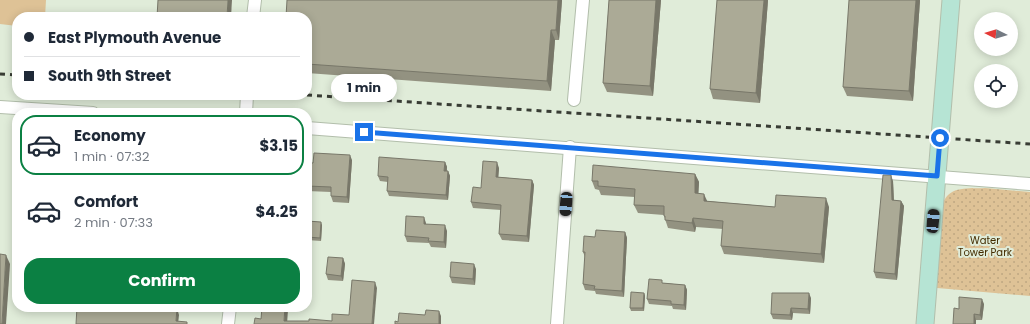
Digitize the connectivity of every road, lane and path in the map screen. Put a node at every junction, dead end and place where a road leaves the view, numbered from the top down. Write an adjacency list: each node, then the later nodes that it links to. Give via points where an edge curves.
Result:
1 (255, 0): 4 (street)
2 (583, 0): 5 (street)
3 (951, 0): 10 (main road)
4 (254, 12)
5 (574, 100)
6 (0, 107): 7 (street)
7 (16, 108)
8 (312, 128): 9 (street)
9 (570, 147): 10 (street); 14 (street)
10 (937, 176): 11 (street); 15 (main road)
11 (1030, 184)
12 (229, 312): 13 (street)
13 (228, 324)
14 (557, 324)
15 (925, 324)

